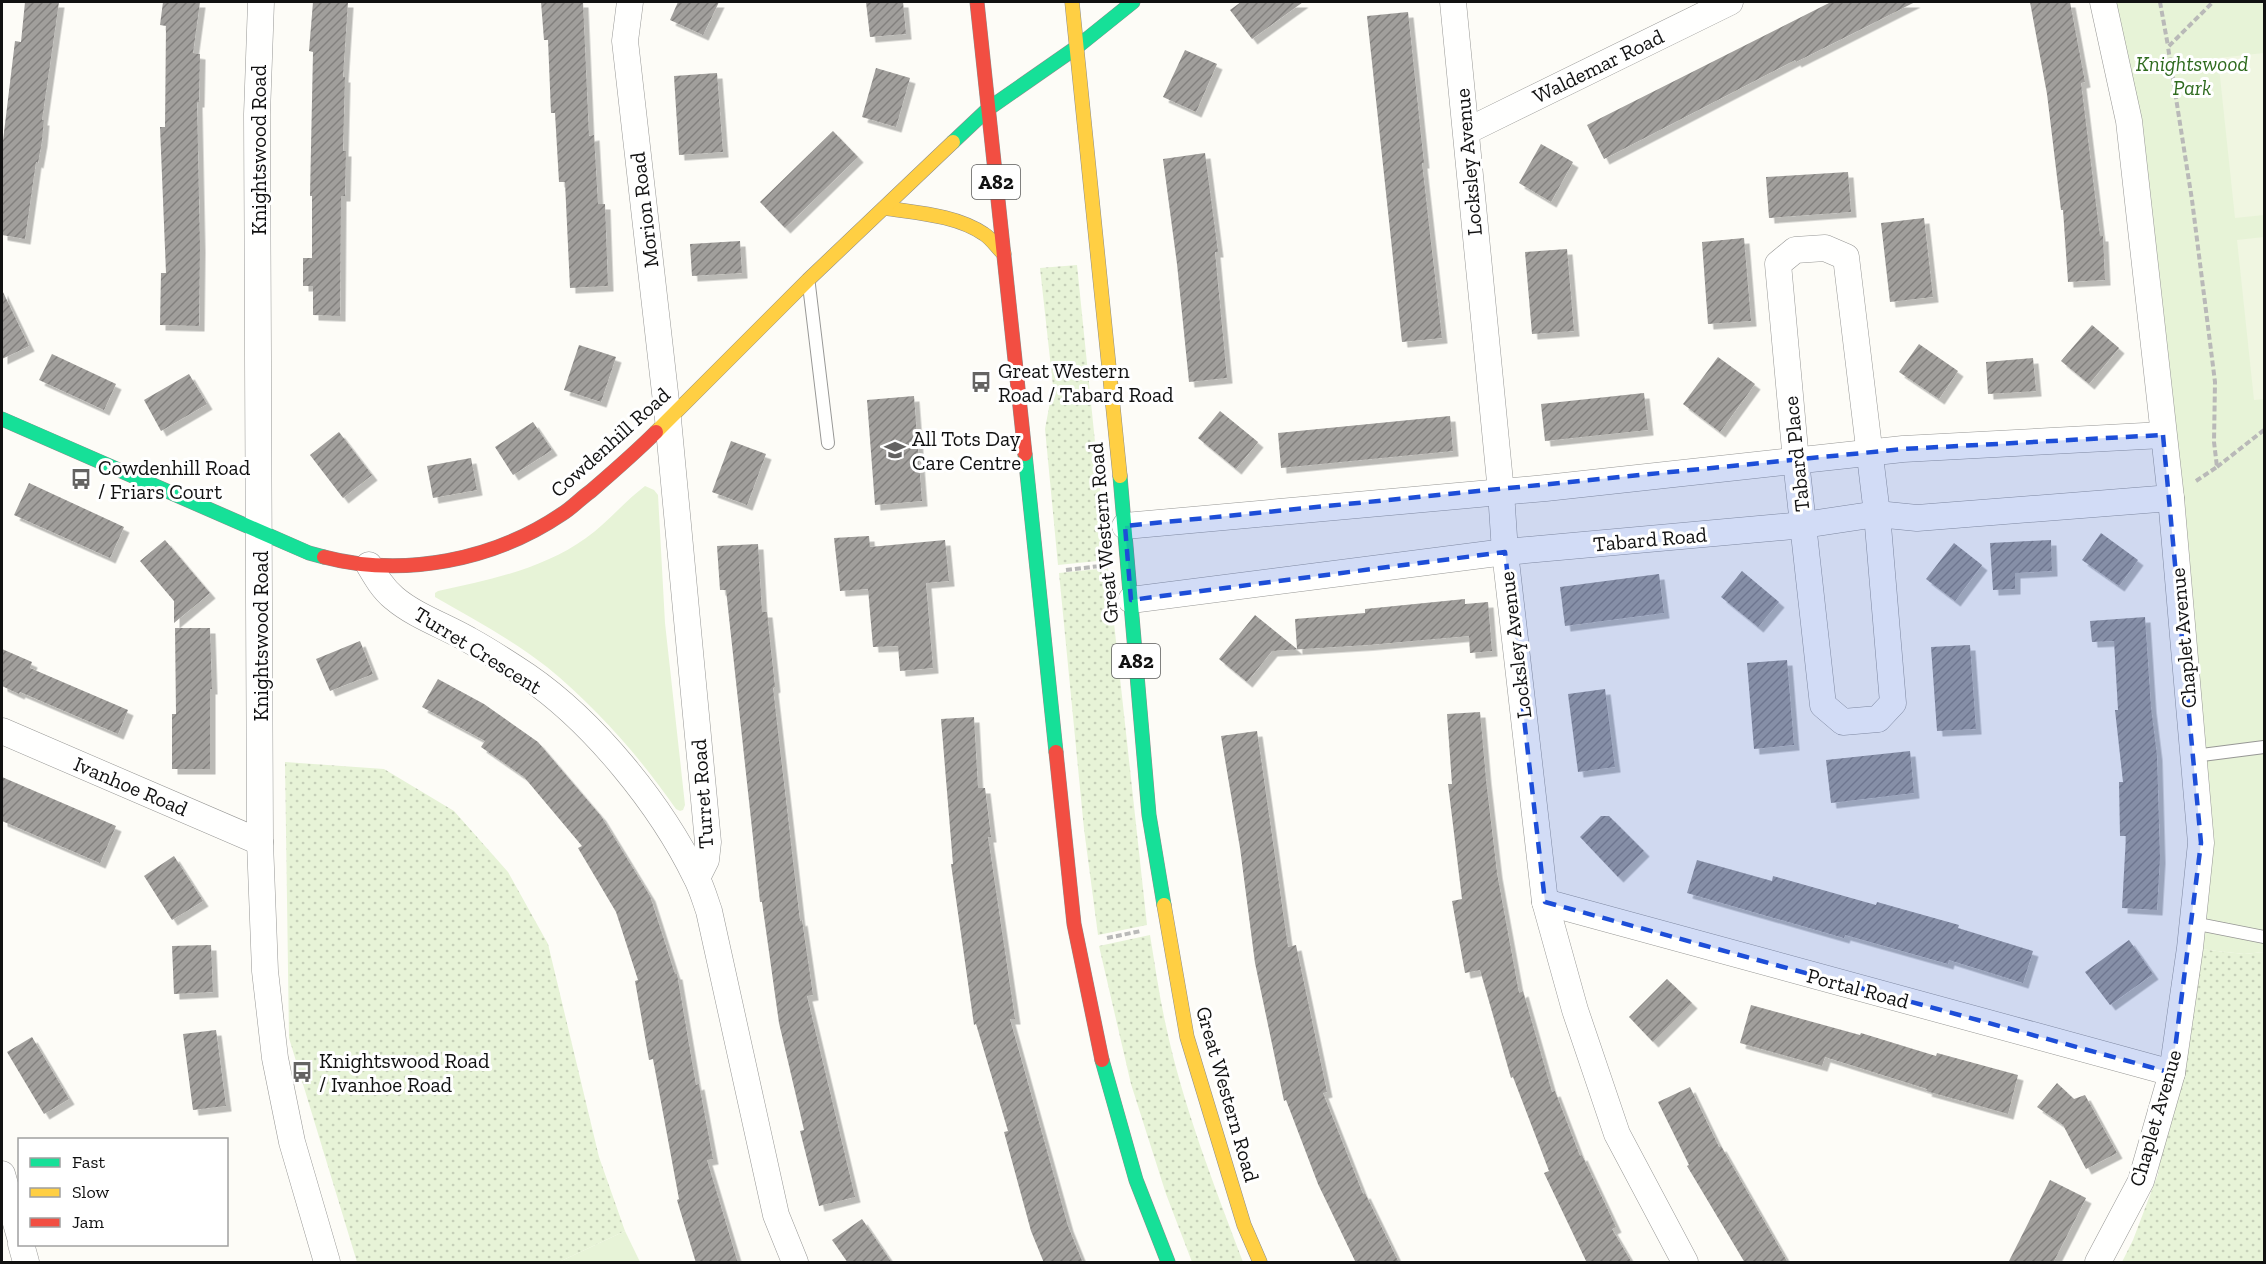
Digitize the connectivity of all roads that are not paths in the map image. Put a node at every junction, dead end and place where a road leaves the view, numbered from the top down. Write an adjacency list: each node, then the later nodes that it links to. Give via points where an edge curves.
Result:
1 (261, 2): 26 (street, Knightswood Road, via 257,114)
2 (630, 2): 16 (street, Morion Road, via 625,41)
3 (977, 2): 10 (main road, A82)
4 (1072, 2): 9 (main road, Great Western Road / A82)
5 (1133, 2): 9 (main road, Cowdenhill Road)
6 (1453, 2): 11 (street, Locksley Avenue)
7 (1730, 2): 11 (street, Waldemar Road)
8 (2103, 2): 17 (street, Chaplet Avenue, via 2129,121)
9 (1077, 47): 10 (main road, Cowdenhill Road); 25 (main road, Great Western Road / A82)
10 (988, 109): 12 (main road, Cowdenhill Road); 13 (main road, A82)
11 (1467, 132): 21 (street, Locksley Avenue)
12 (885, 208): 13 (main road, via 967,226 986,235); 14 (main road, Cowdenhill Road)
13 (1004, 254): 45 (main road, A82, via 1074,924 1097,1040 1119,1124)
14 (808, 280): 16 (main road, Cowdenhill Road); 18 (lane)
15 (2, 419): 26 (main road, Cowdenhill Road)
16 (668, 419): 28 (main road, Cowdenhill Road, via 594,490 563,514 525,535 450,561 415,566); 34 (street, Turret Road, via 708,842 706,860)
17 (2163, 435): 19 (street); 22 (street, Chaplet Avenue)
18 (828, 443)
19 (1868, 453): 20 (street); 20 (street, Tabard Place, via 1846,257 1825,248 1795,250 1778,264); 23 (street, Tabard Place)
20 (1796, 461): 21 (street); 24 (street, Tabard Place)
21 (1501, 492): 25 (street); 27 (street, Locksley Avenue)
22 (2171, 498): 23 (street, Tabard Road, via 1917,518); 32 (street, Chaplet Avenue)
23 (1877, 514): 24 (street, Tabard Road); 24 (street, Tabard Place, via 1893,703 1878,718 1843,722 1823,705)
24 (1804, 525): 27 (street, Tabard Road)
25 (1125, 526): 29 (main road, Great Western Road / A82)
26 (260, 532): 28 (main road, Cowdenhill Road, via 309,553); 33 (street, Knightswood Road)
27 (1504, 552): 29 (street, Tabard Road); 35 (street, Locksley Avenue)
28 (369, 565): 34 (street, Turret Crescent, via 394,598 529,677 575,716 631,775)
29 (1131, 600): 46 (main road, Great Western Road / A82, via 1149,815 1187,1037 1244,1225)
30 (2, 731): 33 (street, Ivanhoe Road)
31 (2265, 747): 32 (lane)
32 (2194, 756): 36 (street, Chaplet Avenue, via 2201,843)
33 (260, 842): 43 (street, Knightswood Road, via 265,971 275,1058 292,1142)
34 (697, 878): 44 (street, Turret Road, via 718,946 776,1215)
35 (1545, 902): 38 (street, Portal Road); 47 (street, Locksley Avenue, via 1575,1010 1617,1134)
36 (2193, 923): 37 (lane); 38 (street, Chaplet Avenue)
37 (2265, 936)
38 (2172, 1073): 48 (street, Chaplet Avenue, via 2141,1181)
39 (2, 1174): 40 (street)
40 (18, 1230)
41 (21, 1246): 42 (street)
42 (26, 1263)
43 (327, 1263)
44 (795, 1263)
45 (1168, 1263)
46 (1260, 1263)
47 (1686, 1263)
48 (2098, 1263)

